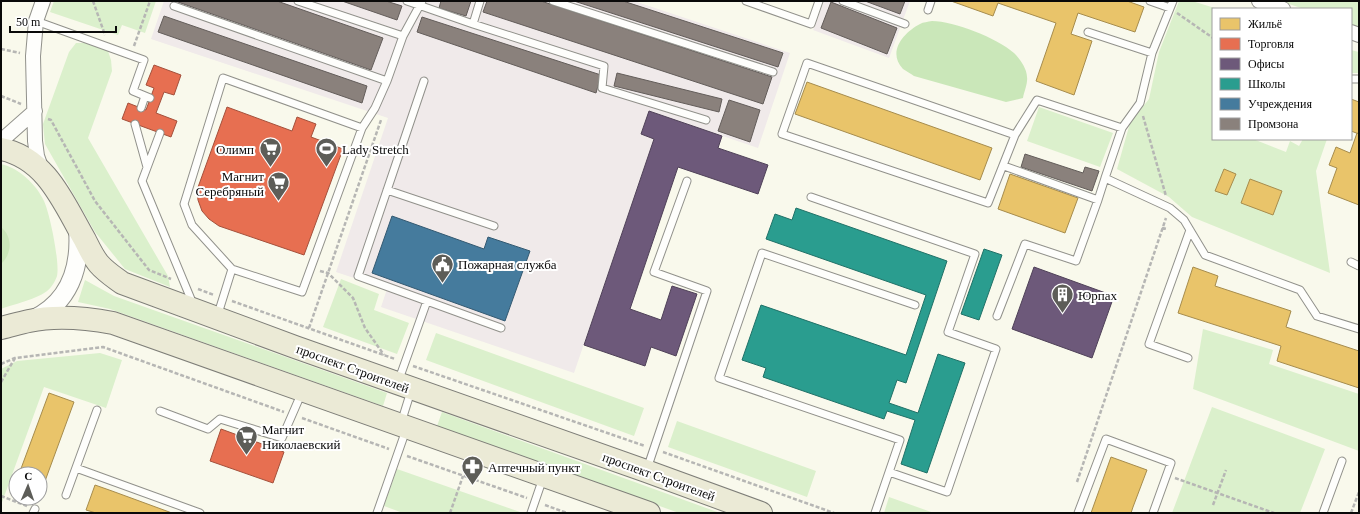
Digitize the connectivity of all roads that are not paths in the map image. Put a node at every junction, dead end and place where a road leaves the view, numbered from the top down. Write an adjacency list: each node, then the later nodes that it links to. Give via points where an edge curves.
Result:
1 (43, 1): 18 (street)
2 (298, 1): 22 (lane)
3 (407, 1): 13 (lane)
4 (480, 1): 19 (lane)
5 (553, 1): 24 (lane)
6 (746, 1): 7 (lane, via 810,24)
7 (819, 1)
8 (843, 1): 20 (lane)
9 (931, 1): 17 (lane)
10 (1150, 1): 15 (lane)
11 (1173, 1): 15 (lane)
12 (1259, 1): 16 (street)
13 (421, 3): 19 (lane); 22 (lane)
14 (174, 6): 25 (lane)
15 (1170, 8): 23 (lane)
16 (1280, 8)
17 (928, 10)
18 (36, 21): 27 (lane, via 144,60 133,91 148,97); 28 (street, via 33,56)
19 (473, 24): 29 (lane, via 604,66 602,88)
20 (905, 24)
21 (1088, 32): 23 (lane)
22 (403, 36): 25 (lane)
23 (1152, 53): 32 (lane, via 1140,103)
24 (773, 72)
25 (387, 81): 31 (lane, via 375,108)
26 (424, 81): 42 (lane)
27 (141, 108)
28 (34, 111): 35 (street); 39 (street, via 35,141)
29 (706, 120)
30 (135, 124): 38 (lane)
31 (362, 128): 50 (lane, via 302,292); 50 (lane, via 223,78 184,204 192,225)
32 (1122, 128): 34 (lane, via 1037,100); 40 (lane)
33 (160, 133): 38 (lane)
34 (1015, 135): 37 (lane); 37 (lane, via 807,63 782,134 988,203)
35 (1, 141)
36 (1, 150): 39 (main road, проспект Строителей, via 15,153)
37 (1004, 166): 44 (lane)
38 (147, 167): 53 (lane, via 142,181)
39 (42, 172): 46 (main road, проспект Строителей, via 54,187)
40 (1105, 178): 44 (lane); 47 (lane, via 1170,208 1184,220)
41 (687, 181): 67 (lane, via 654,272 707,292)
42 (388, 190): 45 (lane); 51 (lane, via 358,276)
43 (811, 197): 68 (lane, via 975,254 948,332 996,349 947,492)
44 (1098, 200): 54 (lane, via 1076,261 1025,244)
45 (494, 226)
46 (78, 229): 53 (main road, проспект Строителей, via 98,263 122,283); 55 (street, via 77,259 68,286 54,306)
47 (1190, 230): 58 (lane, via 1205,255 1300,290 1317,316); 59 (lane, via 1149,344)
48 (1351, 262): 49 (lane)
49 (1359, 266)
50 (232, 269): 53 (lane)
51 (427, 301): 57 (lane); 60 (lane)
52 (915, 305): 68 (lane, via 762,253 719,378 900,440)
53 (207, 315): 60 (main road, проспект Строителей)
54 (997, 316)
55 (30, 321): 56 (main road); 61 (main road, via 71,318 114,323)
56 (1, 328)
57 (501, 328)
58 (1359, 329)
59 (1188, 358)
60 (404, 386): 64 (lane); 67 (main road, проспект Строителей)
61 (303, 390): 63 (lane, via 282,438 220,419 208,429); 64 (main road)
62 (97, 410): 66 (lane)
63 (160, 411)
64 (404, 426): 69 (main road); 73 (lane)
65 (1342, 461): 80 (lane)
66 (76, 468): 70 (lane); 72 (lane)
67 (646, 471): 76 (main road, проспект Строителей)
68 (889, 472): 77 (lane)
69 (544, 476): 71 (main road); 74 (lane)
70 (66, 495)
71 (625, 509): 75 (main road)
72 (200, 513)
73 (377, 513)
74 (531, 513)
75 (649, 513)
76 (761, 513)
77 (875, 513)
78 (1078, 513): 79 (lane, via 1106,439 1171,463)
79 (1153, 513)
80 (1323, 513)

